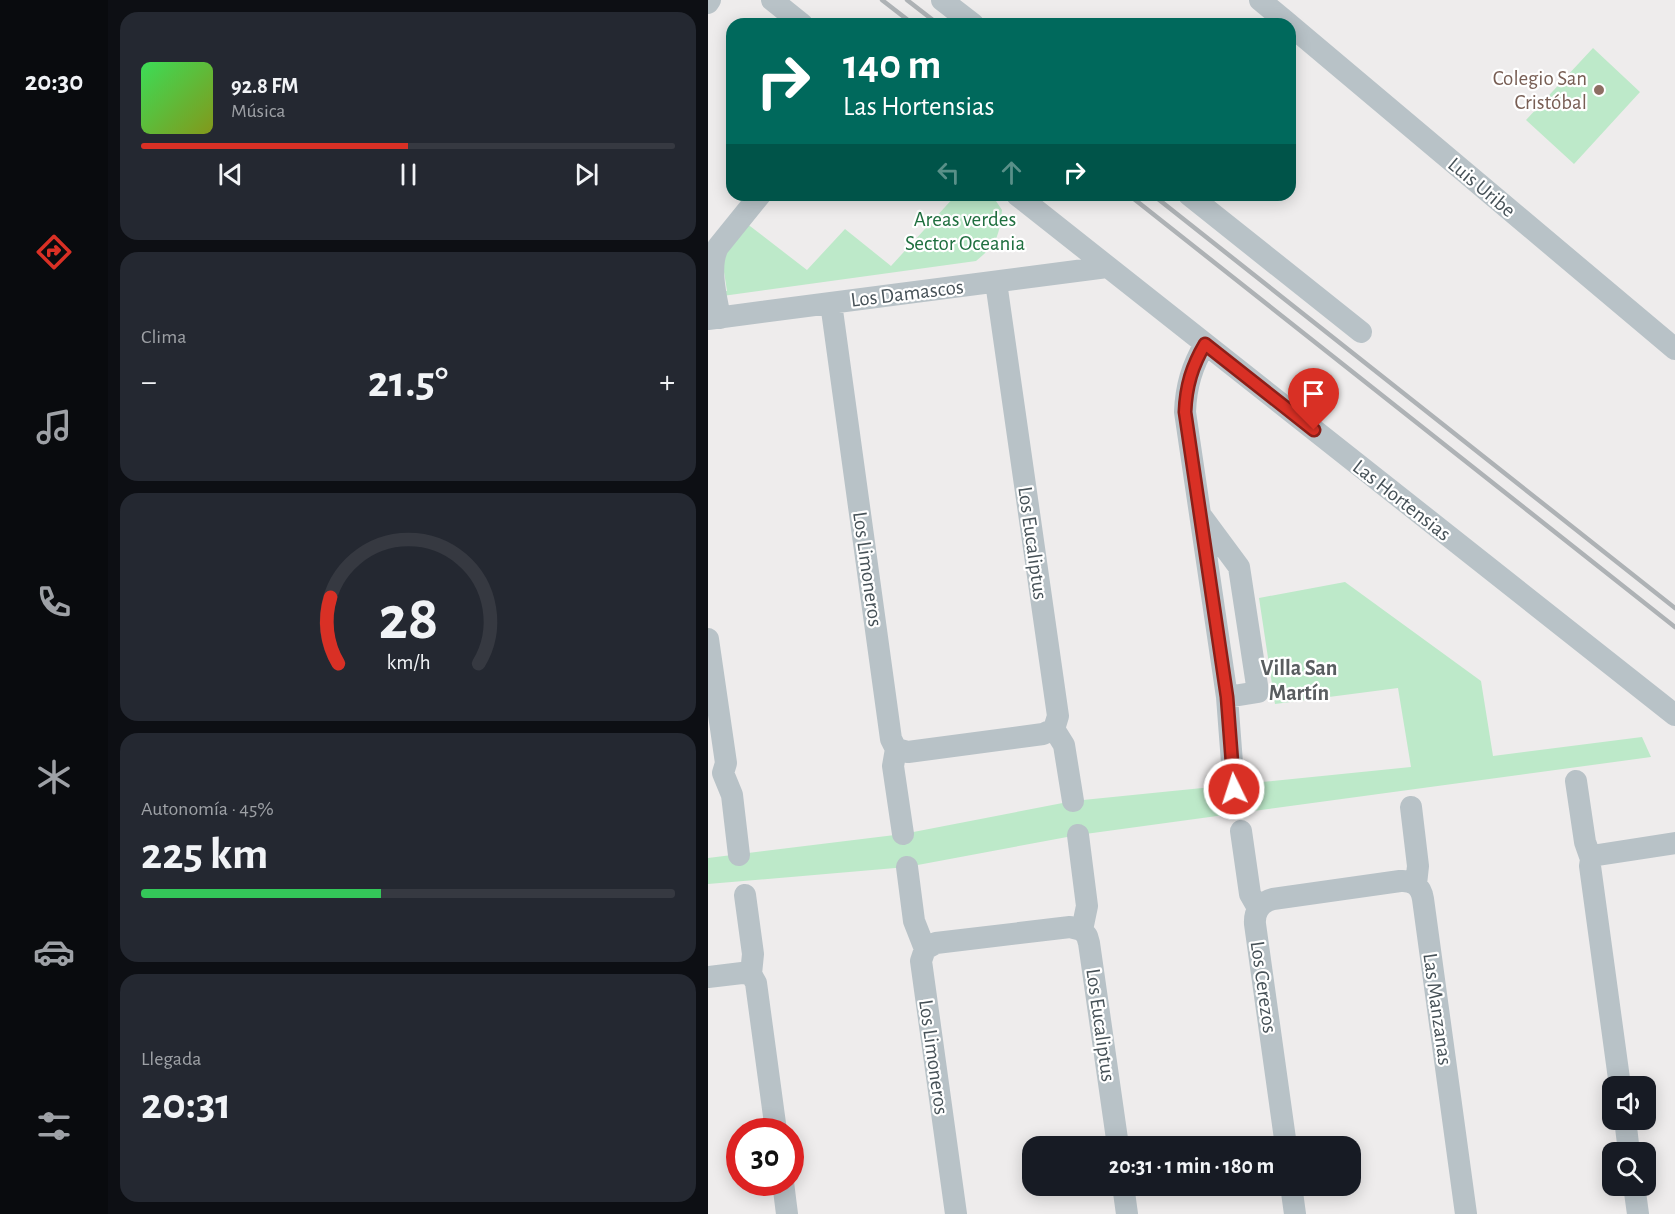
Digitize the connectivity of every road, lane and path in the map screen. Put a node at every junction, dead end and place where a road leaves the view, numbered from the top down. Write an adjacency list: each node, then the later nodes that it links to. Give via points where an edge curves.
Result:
1 (771, 0): 4 (street)
2 (942, 0): 5 (street)
3 (1260, 0): 6 (street, Luis Uribe)
4 (794, 18)
5 (965, 18)
6 (1281, 18)
7 (1296, 31): 17 (street, Luis Uribe)
8 (755, 201): 14 (street, via 713,257)
9 (1024, 201): 11 (street, Las Hortensias)
10 (1197, 201): 15 (street)
11 (1107, 267): 12 (street, Los Damascos); 16 (street, Las Hortensias)
12 (996, 282): 13 (street, Los Damascos); 22 (street, Los Eucaliptus, via 1058,716)
13 (831, 303): 14 (street, Los Damascos); 23 (street, Los Limoneros, via 891,739)
14 (714, 319)
15 (1361, 332)
16 (1205, 344): 18 (street, via 1187,383 1185,404); 21 (street, Las Hortensias)
17 (1675, 349)
18 (1199, 514): 20 (street); 20 (street, via 1239,567 1258,692)
19 (708, 639): 24 (street, via 726,763)
20 (1227, 697): 26 (street)
21 (1675, 715)
22 (1054, 729): 23 (street, via 1043,734 908,752); 27 (street, Los Eucaliptus, via 1064,745)
23 (896, 749): 30 (street, Los Limoneros, via 893,766)
24 (716, 776): 33 (street, via 732,795)
25 (1576, 782): 34 (street, via 1585,842)
26 (1234, 789)
27 (1073, 801)
28 (1411, 807): 36 (street, Las Manzanas, via 1418,866)
29 (1241, 831): 38 (street, Los Cerezos, via 1250,894)
30 (903, 834)
31 (1078, 835): 39 (street, Los Eucaliptus, via 1087,906)
32 (1675, 843): 34 (street)
33 (740, 855)
34 (1592, 859): 43 (street)
35 (907, 867): 40 (street, Los Limoneros, via 914,921)
36 (1416, 884): 38 (street, via 1400,881 1285,898 1268,901); 55 (street, Las Manzanas, via 1423,898)
37 (745, 895): 41 (street)
38 (1258, 908): 46 (street, Los Cerezos, via 1254,918)
39 (1082, 930): 40 (street, via 1070,927 936,943); 45 (street, Los Eucaliptus, via 1089,943)
40 (925, 949): 52 (street, Los Limoneros, via 921,962)
41 (752, 974): 42 (street); 44 (street)
42 (708, 977)
43 (1619, 1076)
44 (774, 1118)
45 (1117, 1136)
46 (1285, 1136)
47 (785, 1196): 51 (street)
48 (1125, 1196): 53 (street)
49 (1293, 1196): 54 (street)
50 (1636, 1196): 56 (street)
51 (787, 1214)
52 (956, 1214)
53 (1127, 1214)
54 (1295, 1214)
55 (1466, 1214)
56 (1638, 1214)

